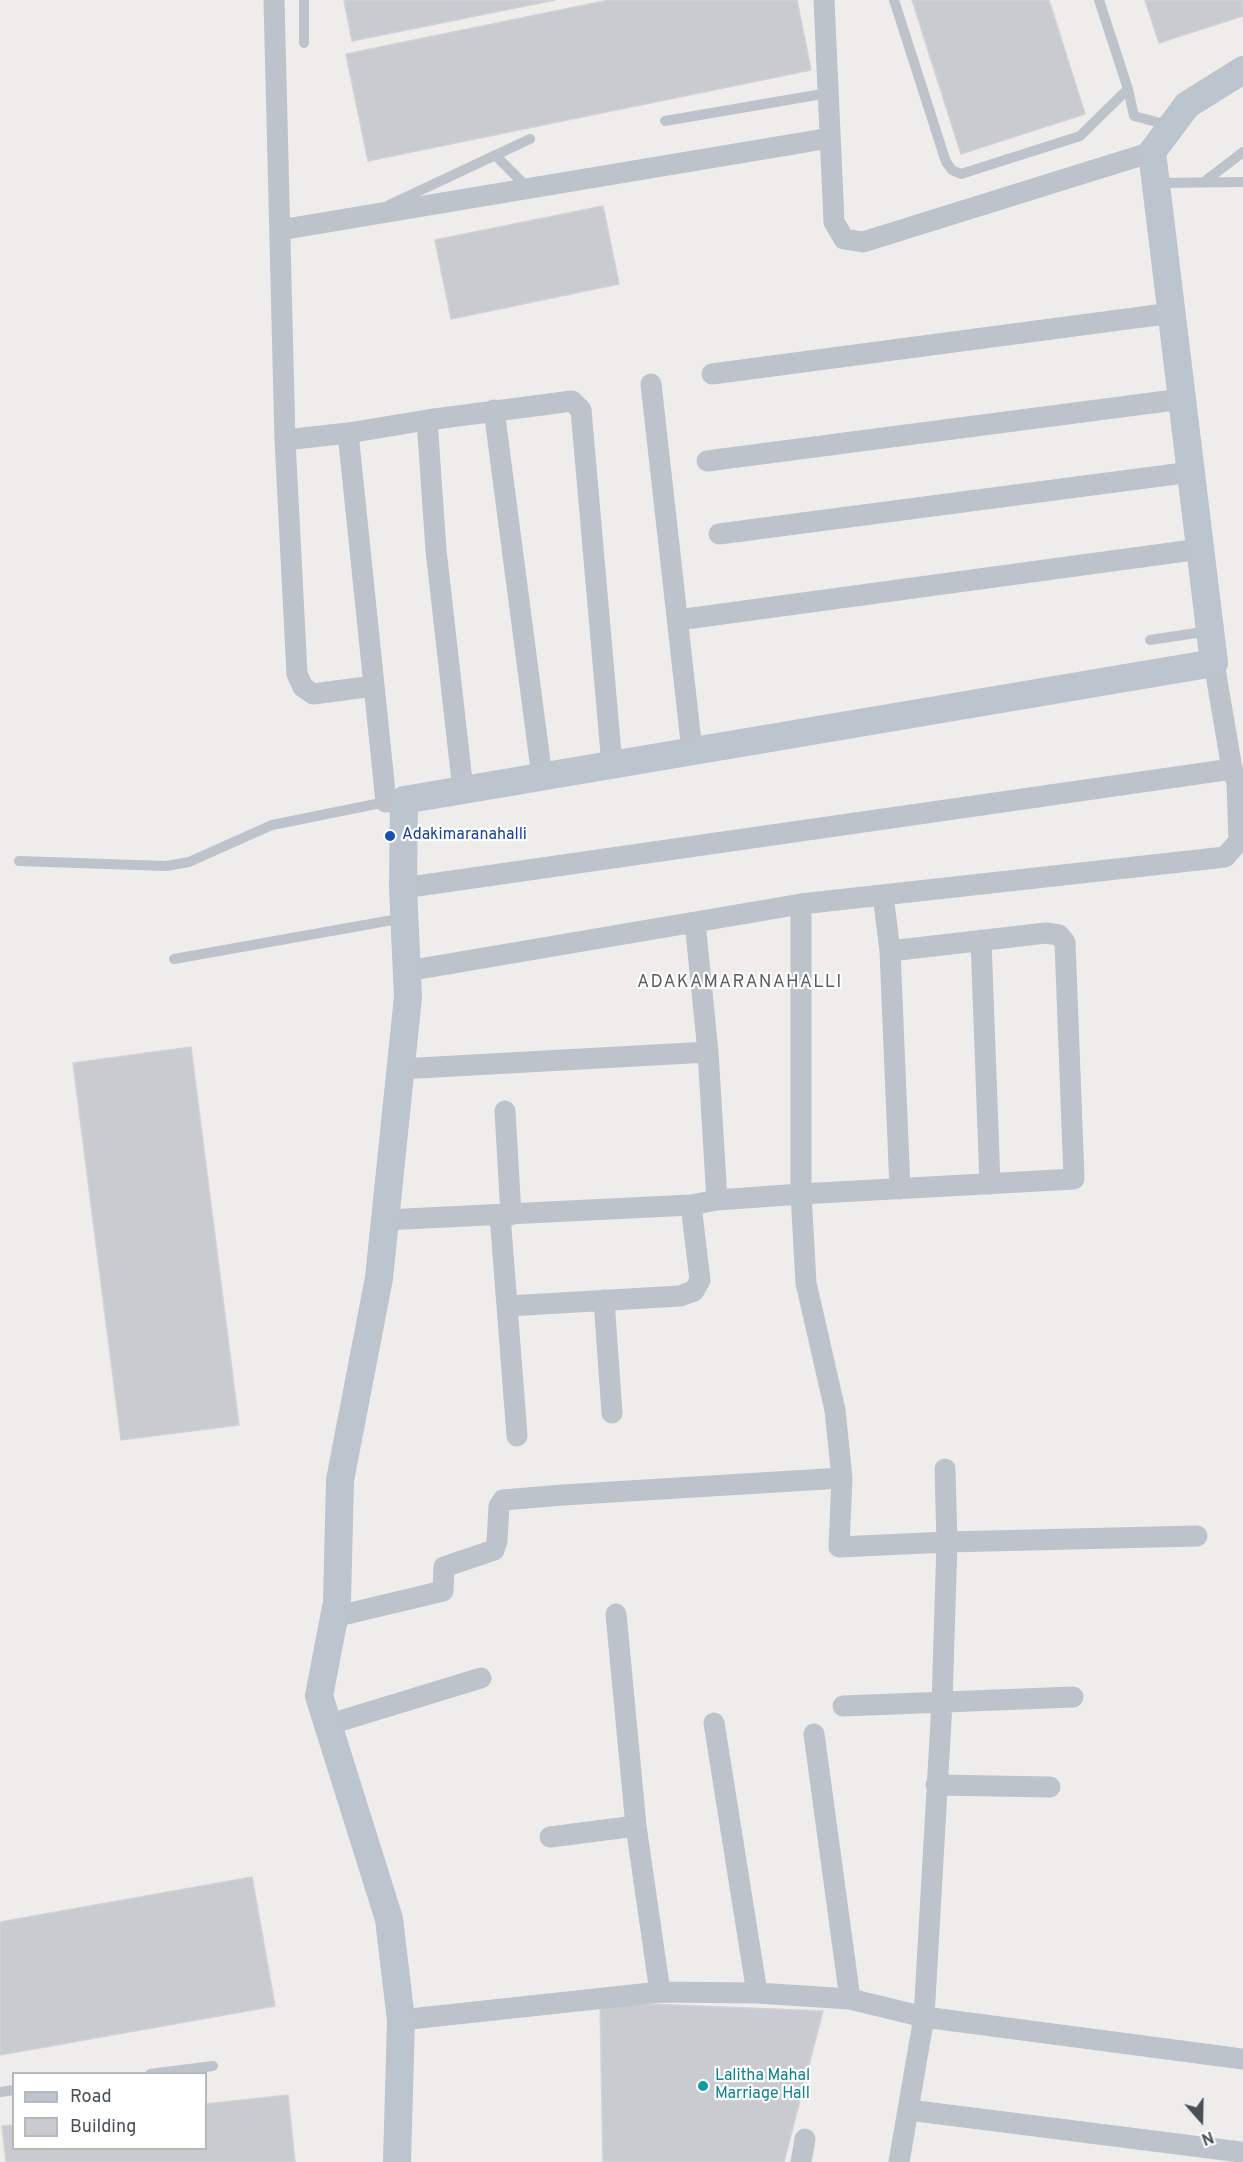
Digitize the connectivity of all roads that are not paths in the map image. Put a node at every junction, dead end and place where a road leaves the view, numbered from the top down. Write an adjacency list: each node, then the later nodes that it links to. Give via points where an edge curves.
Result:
1 (274, 0): 22 (street)
2 (304, 0): 6 (lane)
3 (824, 0): 9 (street)
4 (894, 0): 8 (lane, via 946,162 961,174 1080,136)
5 (1099, 0): 8 (lane)
6 (304, 43)
7 (1243, 70): 11 (street, via 1187,105)
8 (1128, 89): 11 (lane, via 1134,116)
9 (828, 93): 10 (lane); 12 (street)
10 (665, 121)
11 (1172, 126): 14 (street)
12 (830, 138): 14 (street, via 834,222 844,239 863,242); 20 (street)
13 (530, 139): 16 (lane)
14 (1152, 152): 19 (street)
15 (1243, 152): 17 (lane)
16 (495, 156): 20 (lane); 21 (lane)
17 (1204, 182): 18 (lane); 19 (lane)
18 (1243, 182)
19 (1156, 183): 23 (street)
20 (529, 189): 21 (street)
21 (366, 216): 22 (street)
22 (280, 230): 30 (street)
23 (1172, 313): 24 (street); 26 (street)
24 (712, 374)
25 (651, 384): 35 (street)
26 (1182, 399): 31 (street); 32 (street)
27 (494, 410): 28 (street); 41 (street, via 572,401 581,410); 43 (street)
28 (428, 420): 29 (street); 44 (street, via 436,550)
29 (348, 433): 30 (street); 39 (street)
30 (285, 440): 39 (street, via 297,674 303,687 313,694)
31 (707, 461)
32 (1191, 472): 33 (street); 34 (street)
33 (719, 534)
34 (1200, 549): 35 (street); 36 (street)
35 (678, 620): 40 (street)
36 (1210, 630): 37 (lane); 38 (street)
37 (1150, 640)
38 (1214, 663): 40 (street); 42 (street)
39 (374, 687): 45 (street)
40 (692, 752): 41 (street)
41 (612, 765): 43 (street)
42 (1232, 769): 46 (street, via 1237,783); 48 (street)
43 (542, 777): 44 (street)
44 (463, 790): 45 (street)
45 (395, 801): 47 (lane, via 272,825 189,862 166,866); 48 (street)
46 (1242, 843): 49 (street, via 1225,857)
47 (19, 861)
48 (403, 888): 51 (street)
49 (883, 895): 50 (street); 54 (street)
50 (801, 904): 52 (street); 62 (street)
51 (404, 917): 55 (lane); 56 (street)
52 (695, 922): 56 (street); 57 (street)
53 (981, 940): 54 (street); 60 (street); 60 (street, via 1046,933 1059,935 1065,942 1074,1179)
54 (890, 951): 61 (street)
55 (174, 959)
56 (407, 971): 58 (street)
57 (708, 1052): 58 (street); 63 (street)
58 (400, 1070): 66 (street)
59 (505, 1111): 65 (street)
60 (990, 1184): 61 (street)
61 (900, 1189): 62 (street)
62 (801, 1194): 63 (street); 72 (street, via 806,1283 835,1410)
63 (717, 1200): 64 (street)
64 (691, 1205): 65 (street); 67 (street, via 700,1280 694,1291 680,1296)
65 (506, 1215): 66 (street); 68 (street)
66 (385, 1220): 76 (street, via 379,1278 340,1480)
67 (604, 1300): 68 (street); 69 (street)
68 (508, 1306): 70 (street)
69 (612, 1413)
70 (517, 1436)
71 (945, 1469): 74 (street)
72 (842, 1478): 74 (street, via 839,1547); 76 (street, via 503,1500 494,1550 444,1567 443,1591)
73 (1197, 1536): 74 (street)
74 (947, 1542): 79 (street)
75 (616, 1614): 86 (street)
76 (334, 1617): 82 (street, via 319,1696)
77 (481, 1678): 82 (street)
78 (1073, 1697): 79 (street)
79 (942, 1703): 80 (street); 84 (street)
80 (843, 1706)
81 (714, 1723): 89 (street)
82 (327, 1725): 92 (street, via 390,1919)
83 (814, 1734): 90 (street)
84 (936, 1785): 85 (street); 91 (street)
85 (1050, 1786)
86 (636, 1826): 87 (street); 88 (street)
87 (550, 1837)
88 (660, 1992): 89 (street); 92 (street)
89 (757, 1993): 90 (street)
90 (850, 1999): 91 (street)
91 (924, 2017): 93 (street); 96 (street)
92 (402, 2020): 99 (street)
93 (1243, 2059)
94 (213, 2066): 95 (lane)
95 (159, 2072)
96 (909, 2110): 98 (street); 101 (street)
97 (805, 2139): 100 (street)
98 (1241, 2151)
99 (397, 2162)
100 (801, 2162)
101 (899, 2162)

